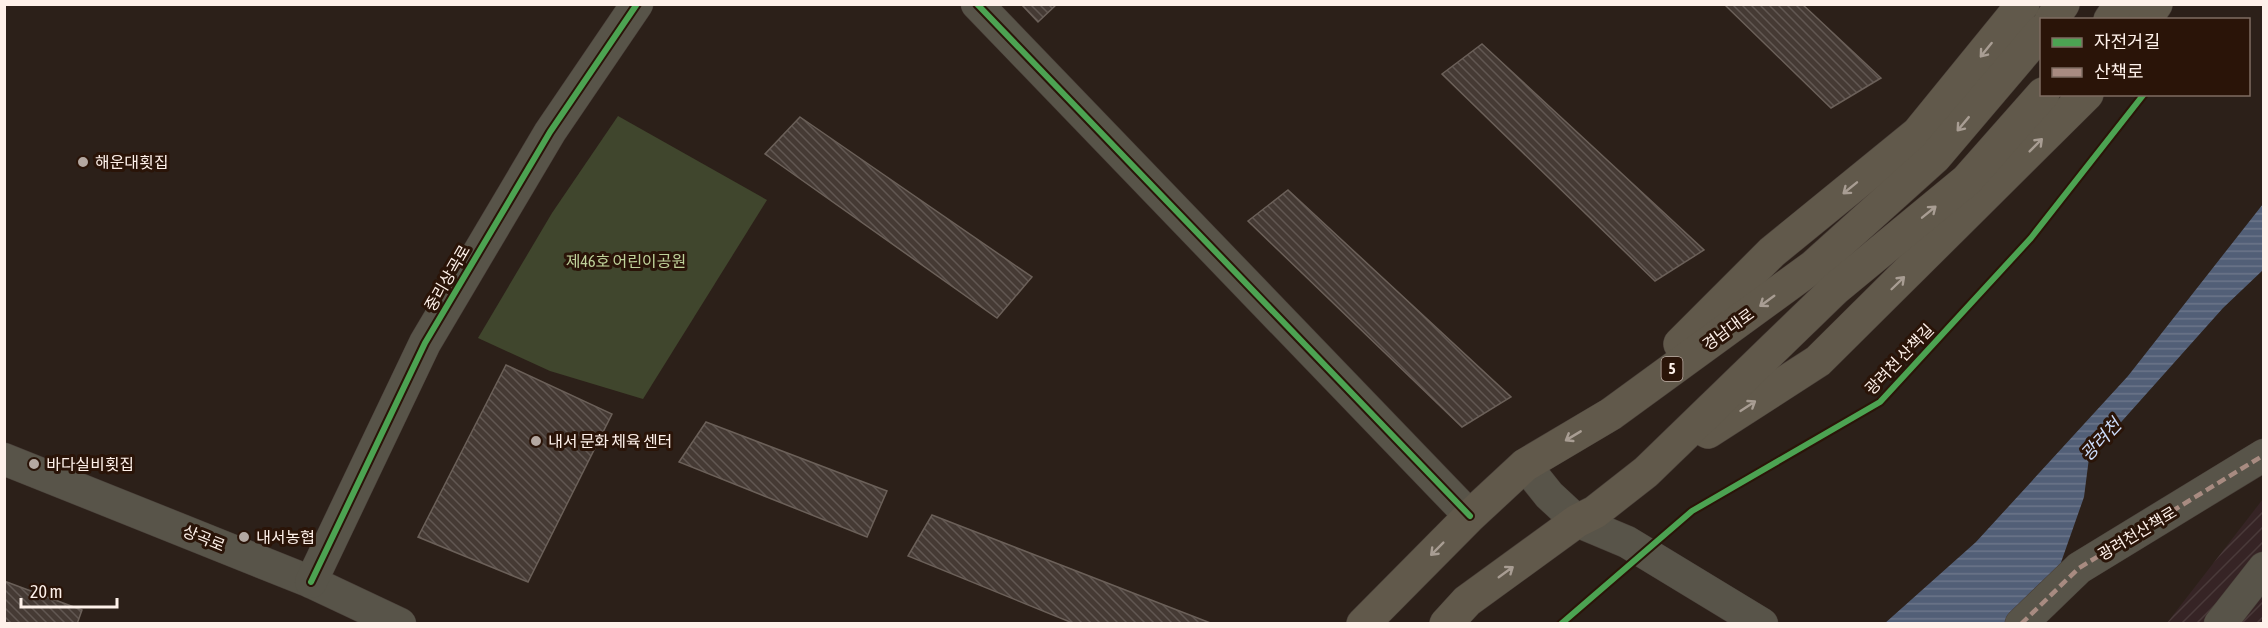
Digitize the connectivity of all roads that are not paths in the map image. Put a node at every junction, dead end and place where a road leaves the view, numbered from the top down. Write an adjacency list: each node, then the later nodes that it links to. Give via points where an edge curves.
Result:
1 (637, 4): 22 (street, 중리상곡로, via 544,142 425,343)
2 (977, 4): 19 (street)
3 (2023, 4): 14 (highway, one-way to 14, via 1918,134 1772,252)
4 (2064, 4): 7 (highway)
5 (2121, 4): 8 (highway)
6 (2156, 4): 9 (highway)
7 (2053, 18)
8 (2111, 18)
9 (2146, 18)
10 (2040, 33): 13 (highway, 경남대로 / 5, one-way to 13, via 1935,158)
11 (2041, 96): 13 (highway, 경남대로 / 5, one-way to 11, via 1967,180)
12 (2084, 96): 18 (highway, one-way to 12, via 1818,361)
13 (1825, 278): 14 (highway, 경남대로 / 5, one-way to 14); 18 (highway, 경남대로 / 5)
14 (1611, 414): 17 (highway, 경남대로 / 5, one-way to 17)
15 (2264, 455): 27 (street, 광려천산책로, via 2079,568)
16 (4, 459): 22 (street, 상곡로)
17 (1525, 465): 19 (highway, 경남대로 / 5); 20 (street)
18 (1646, 472): 20 (highway, 경남대로 / 5)
19 (1470, 516): 24 (highway, 경남대로 / 5, one-way to 24)
20 (1577, 521): 25 (highway, 경남대로 / 5, one-way to 20, via 1467,601); 26 (street, via 1627,542)
21 (2264, 568): 28 (street)
22 (311, 582): 23 (street, 상곡로)
23 (400, 624)
24 (1363, 624)
25 (1446, 624)
26 (1762, 624)
27 (2022, 624)
28 (2220, 624)

